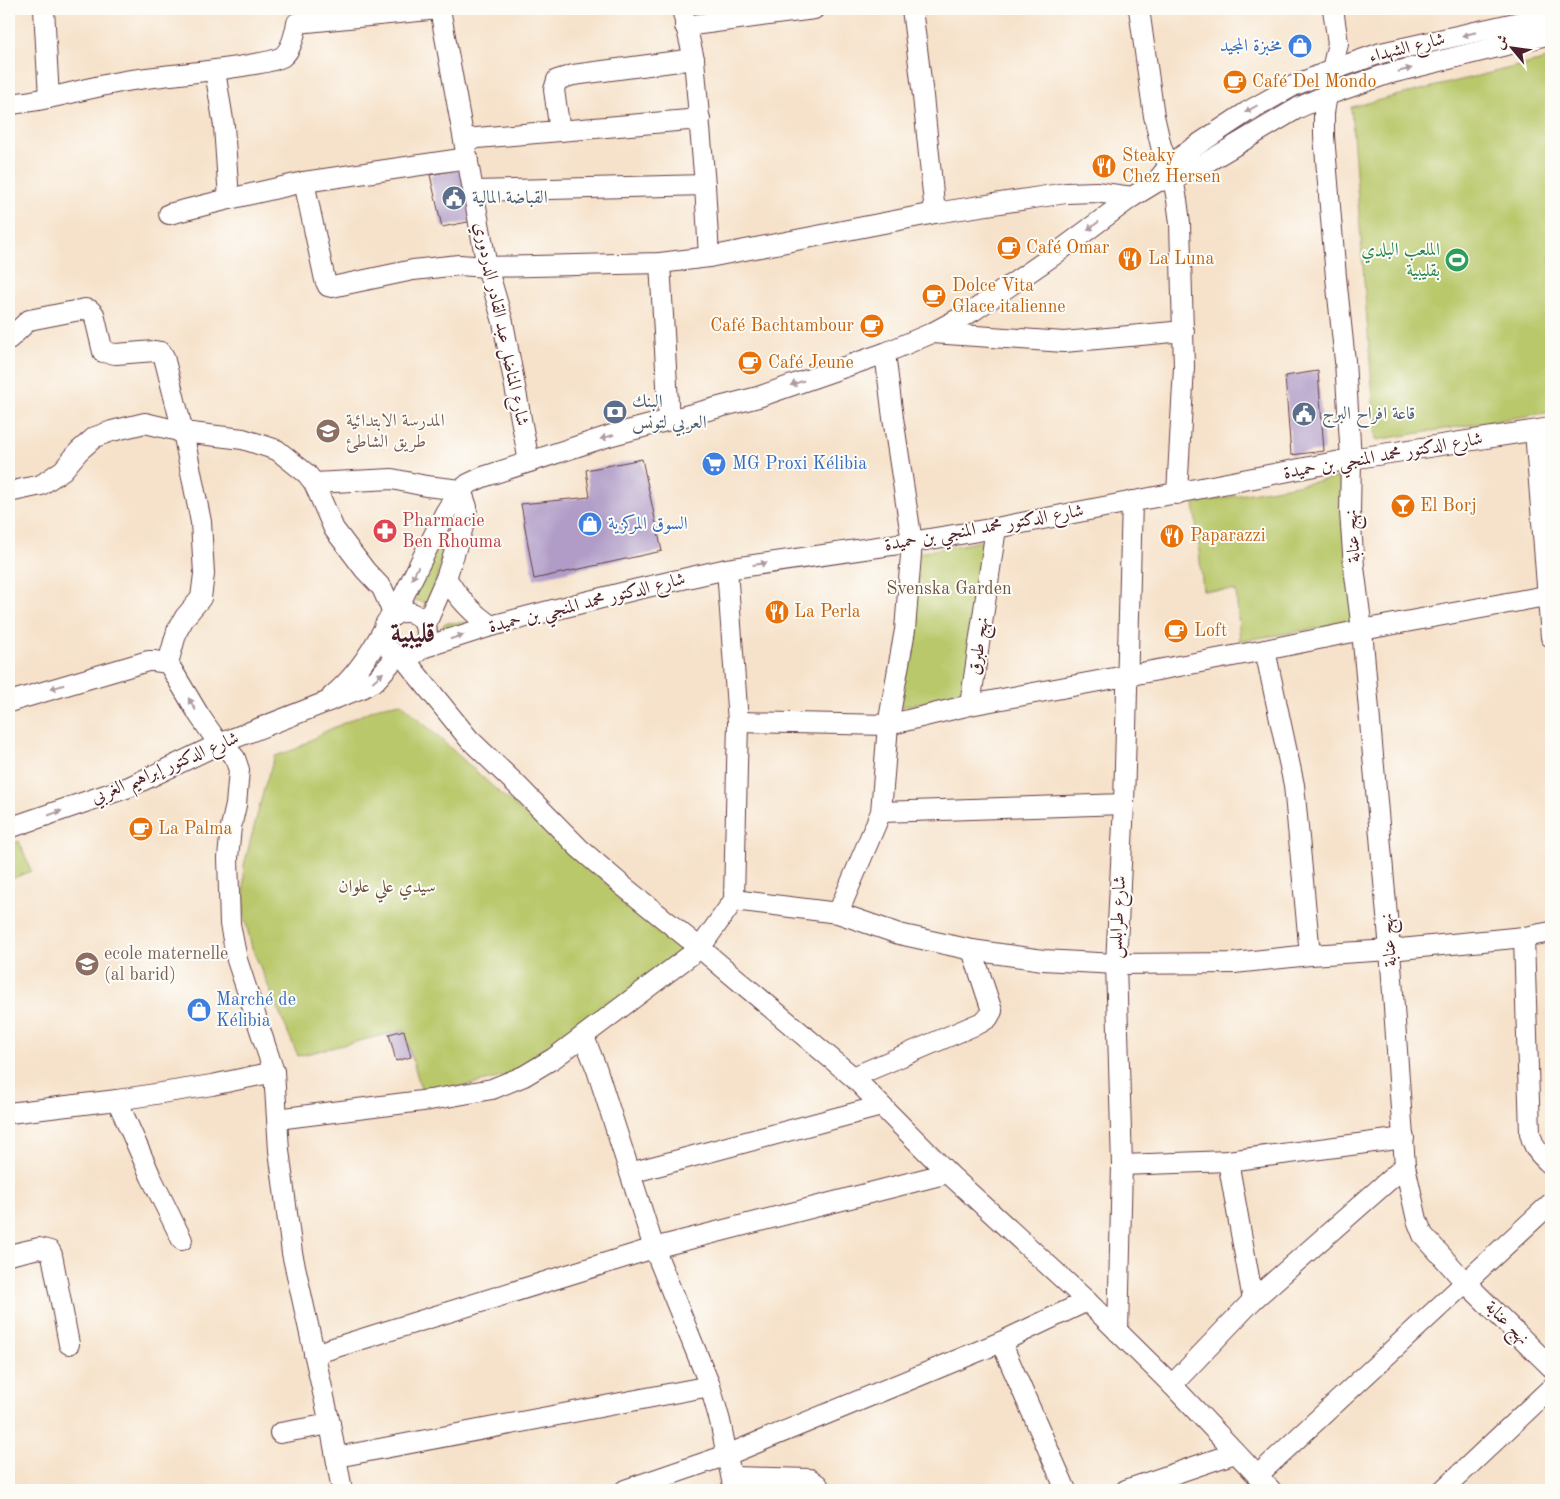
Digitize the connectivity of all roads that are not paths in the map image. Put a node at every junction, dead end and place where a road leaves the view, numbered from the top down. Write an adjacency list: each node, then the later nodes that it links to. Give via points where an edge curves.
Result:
1 (44, 9): 15 (street)
2 (440, 9): 8 (street); 19 (street, شارع المناضل عبد القادر الدردوري)
3 (814, 9): 9 (street)
4 (912, 9): 26 (street)
5 (1139, 9): 20 (street)
6 (1333, 9): 12 (street, نهج عنابة, via 1338,43)
7 (1551, 15): 12 (street, شارع الشهداء, one-way to 12, via 1382,53)
8 (296, 16): 13 (street, via 289,48 280,58)
9 (684, 18): 11 (street)
10 (1551, 34): 14 (street, شارع الشهداء, one-way to 10, via 1387,74)
11 (694, 59): 17 (street); 18 (street, via 573,75 557,80 554,90)
12 (1332, 70): 14 (street, نهج عنابة); 20 (street, شارع الشهداء, one-way to 20, via 1293,86 1247,112)
13 (215, 71): 15 (street, via 131,80); 25 (street, via 224,126)
14 (1327, 95): 20 (street, شارع الشهداء, via 1298,108 1197,168); 38 (street, نهج عنابة, via 1324,136)
15 (49, 98): 16 (street)
16 (9, 104)
17 (700, 119): 18 (street); 22 (street)
18 (560, 131): 19 (street)
19 (466, 148): 21 (street); 23 (street, شارع المناضل عبد القادر الدردوري)
20 (1165, 176): 24 (street); 31 (street, via 1177,200 1180,223)
21 (304, 182): 25 (street); 30 (street, via 328,286 413,270 459,265)
22 (705, 185): 23 (street); 28 (street)
23 (474, 192): 30 (street, شارع المناضل عبد القادر الدردوري)
24 (1132, 197): 26 (street, via 1096,192 1066,193); 32 (street, one-way to 32, via 973,311)
25 (229, 199): 27 (street)
26 (934, 213): 28 (street)
27 (169, 214)
28 (709, 257): 29 (street)
29 (660, 262): 30 (street); 35 (street)
30 (488, 267): 39 (street, شارع المناضل عبد القادر الدردوري, via 503,322)
31 (1184, 331): 32 (street, via 1064,342); 43 (street)
32 (932, 333): 34 (street)
33 (9, 339): 37 (street, via 29,320 90,310 94,314 103,352 161,352)
34 (885, 353): 35 (street, one-way to 35, via 758,397); 46 (street)
35 (669, 420): 39 (street, one-way to 39)
36 (1543, 429): 38 (street, شارع الدكتور محمد المنجي بن حميدة); 49 (street)
37 (183, 432): 40 (street, via 243,439 277,450); 42 (street, via 145,423 112,431 95,437 63,470 41,485); 57 (street, via 201,522 204,574 201,598 177,631)
38 (1351, 459): 43 (street, شارع الدكتور محمد المنجي بن حميدة); 53 (street, نهج عنابة, via 1350,512)
39 (529, 462): 41 (street, via 480,478)
40 (314, 483): 41 (street, via 392,479); 50 (street, via 334,529 382,588 390,606)
41 (462, 490): 48 (street, via 467,514); 50 (street, one-way to 50, via 445,513)
42 (9, 492)
43 (1177, 494): 44 (street, شارع الدكتور محمد المنجي بن حميدة)
44 (1132, 501): 45 (street, شارع الدكتور محمد المنجي بن حميدة); 58 (street, شارع طرابلس)
45 (996, 528): 46 (street, شارع الدكتور محمد المنجي بن حميدة); 61 (street, نهج طبرق)
46 (912, 542): 47 (street, شارع الدكتور محمد المنجي بن حميدة, one-way to 46); 63 (street, via 905,630)
47 (728, 568): 52 (street, شارع الدكتور محمد المنجي بن حميدة); 62 (street)
48 (446, 578): 51 (street); 52 (street, via 461,600)
49 (1549, 596): 53 (street); 54 (street)
50 (390, 621): 51 (street, via 401,612 408,612 415,614); 56 (street, via 385,644 388,649); 60 (street, via 350,679)
51 (425, 626): 56 (street, via 427,635)
52 (491, 626): 56 (street, شارع الدكتور محمد المنجي بن حميدة, one-way to 52)
53 (1362, 630): 55 (street); 74 (street, نهج عنابة)
54 (1551, 636)
55 (1265, 650): 58 (street); 75 (street, via 1294,785)
56 (410, 653): 60 (street, شارع الدكتور إبراهيم الغربي, one-way to 56, via 376,680); 72 (street, via 440,703 469,739 578,848)
57 (168, 663): 59 (street, one-way to 59, via 148,661); 64 (street, one-way to 57)
58 (1127, 676): 61 (street); 65 (street, شارع طرابلس)
59 (9, 702)
60 (320, 705): 64 (street, شارع الدكتور إبراهيم الغربي)
61 (970, 705): 63 (street)
62 (738, 722): 63 (street); 68 (street)
63 (888, 726): 66 (street)
64 (219, 744): 67 (street, شارع الدكتور إبراهيم الغربي, one-way to 64, via 129,787); 78 (street, via 235,758 239,770 228,858 230,924 237,960)
65 (1124, 804): 66 (street); 76 (street, شارع طرابلس)
66 (881, 812): 69 (street)
67 (9, 828)
68 (734, 900): 69 (street); 72 (street)
69 (838, 913): 73 (street, via 899,934)
70 (1551, 932): 71 (street)
71 (1524, 937): 74 (street); 87 (street, via 1530,1133 1538,1153)
72 (700, 948): 77 (street); 79 (street)
73 (972, 950): 76 (street, via 1043,960); 79 (street, via 992,1011 988,1018)
74 (1390, 950): 75 (street); 84 (street, نهج عنابة)
75 (1310, 955): 76 (street, via 1234,963)
76 (1116, 964): 86 (street, شارع طرابلس)
77 (584, 1037): 83 (street, via 524,1076 492,1089); 89 (street, via 598,1070)
78 (274, 1072): 80 (street); 83 (street)
79 (853, 1077): 81 (street)
80 (117, 1100): 82 (street); 92 (street)
81 (881, 1106): 89 (street); 90 (street)
82 (9, 1113)
83 (277, 1119): 101 (street, via 292,1253)
84 (1404, 1138): 85 (street); 88 (street, نهج عنابة)
85 (1228, 1161): 86 (street); 96 (street)
86 (1122, 1165): 98 (street, شارع طرابلس)
87 (1551, 1165)
88 (1405, 1166): 95 (street, نهج عنابة, via 1423,1235); 96 (street)
89 (630, 1173): 93 (street)
90 (948, 1173): 93 (street); 97 (street)
91 (1551, 1203): 95 (street)
92 (182, 1240)
93 (654, 1248): 101 (street); 104 (street)
94 (9, 1255): 100 (street, via 40,1248 50,1251)
95 (1465, 1282): 102 (street, نهج عنابة); 111 (street)
96 (1253, 1300): 103 (street)
97 (1087, 1301): 98 (street); 99 (street)
98 (1118, 1332): 103 (street)
99 (1001, 1342): 109 (street); 116 (street)
100 (69, 1344)
101 (314, 1354): 106 (street)
102 (1551, 1368)
103 (1172, 1385): 108 (street)
104 (710, 1386): 109 (street); 110 (street)
105 (1551, 1388): 119 (street)
106 (330, 1424): 107 (street); 110 (street)
107 (280, 1433)
108 (1235, 1453): 111 (street); 117 (street)
109 (727, 1455): 112 (street); 113 (street)
110 (337, 1457): 114 (street)
111 (1259, 1482): 118 (street)
112 (733, 1484): 115 (street, via 810,1479)
113 (635, 1489)
114 (342, 1490)
115 (820, 1490)
116 (1066, 1490)
117 (1126, 1490)
118 (1272, 1490)
119 (1443, 1490)

